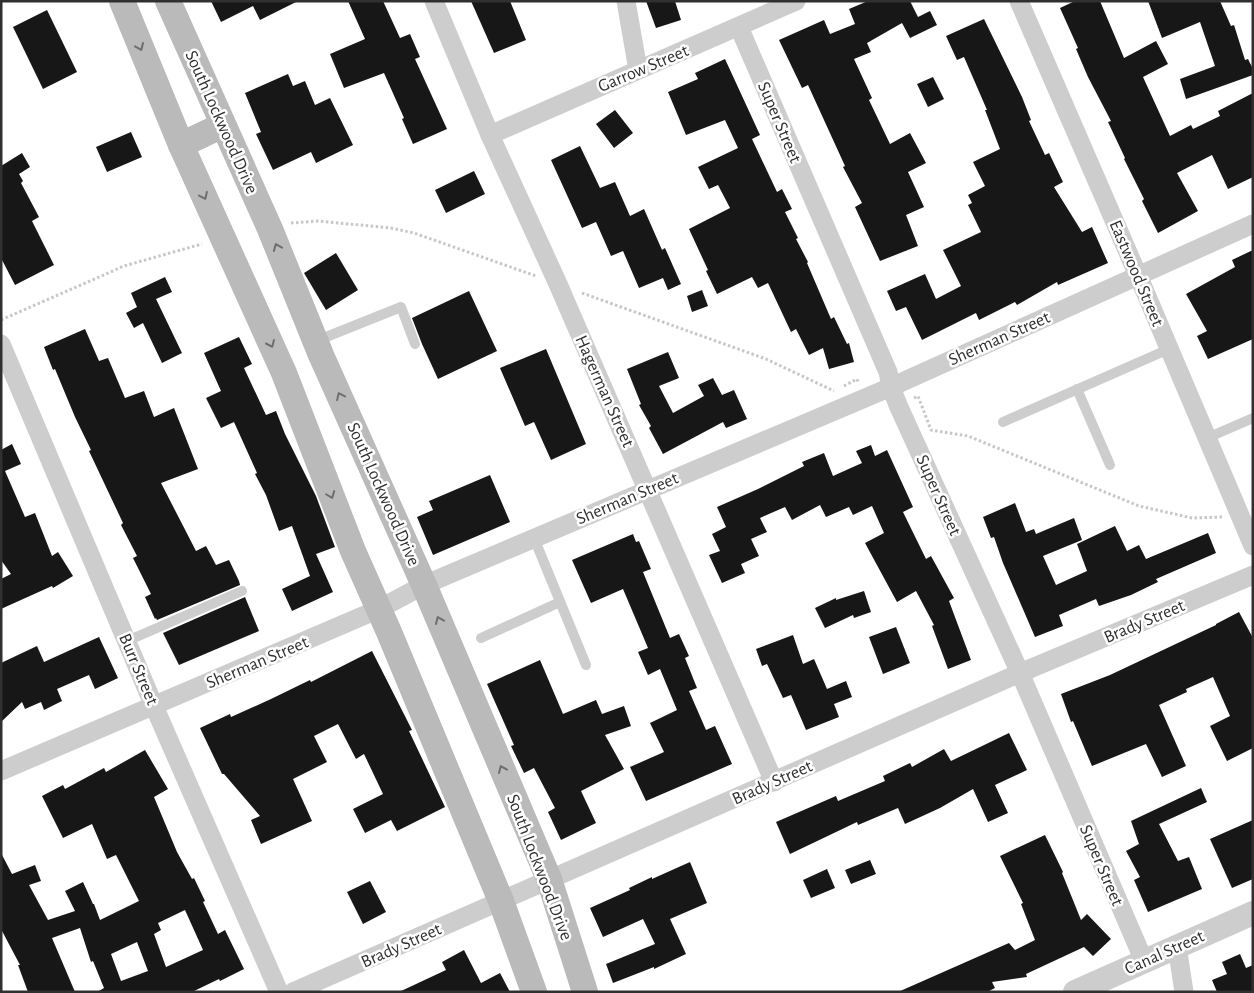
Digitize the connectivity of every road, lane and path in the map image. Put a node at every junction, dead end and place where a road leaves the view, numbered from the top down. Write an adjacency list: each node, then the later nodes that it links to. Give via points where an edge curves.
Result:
1 (122, 1): 11 (main road, one-way to 11)
2 (168, 1): 9 (main road, South Lockwood Drive)
3 (434, 1): 10 (street, Hagerman Street)
4 (626, 1): 8 (street)
5 (796, 1): 7 (street, Garrow Street)
6 (1018, 1): 15 (street, Eastwood Street)
7 (739, 27): 8 (street, Garrow Street); 24 (street, Super Street, via 888,372)
8 (638, 70): 10 (street, Garrow Street)
9 (223, 125): 11 (main road); 21 (main road, South Lockwood Drive, one-way to 9)
10 (490, 135): 32 (street, Hagerman Street)
11 (181, 145): 23 (main road, one-way to 23)
12 (286, 224): 16 (path, via 318,221 391,228 414,233)
13 (1253, 224): 15 (street, Sherman Street)
14 (205, 243): 18 (path, via 124,266)
15 (1138, 275): 22 (street, Eastwood Street); 24 (street, Sherman Street)
16 (540, 278)
17 (579, 292): 25 (path, via 766,359 834,391 857,378)
18 (1, 320)
19 (1, 344): 42 (street, Burr Street)
20 (415, 344): 21 (lane, via 401,307)
21 (318, 348): 23 (main road); 37 (main road, South Lockwood Drive, one-way to 21)
22 (1169, 349): 26 (lane); 30 (street, Eastwood Street)
23 (284, 373): 40 (main road, one-way to 40)
24 (891, 386): 32 (street, Sherman Street); 44 (street, Super Street)
25 (861, 388)
26 (1078, 389): 29 (lane); 31 (lane)
27 (918, 396): 33 (path, via 931,430 968,436 1139,506 1192,518)
28 (1253, 418): 30 (lane)
29 (1003, 422)
30 (1207, 438): 33 (street, Eastwood Street)
31 (1110, 465)
32 (648, 489): 34 (street, Sherman Street); 47 (street, Hagerman Street)
33 (1240, 515): 35 (street, Eastwood Street)
34 (534, 538): 37 (street, Sherman Street); 39 (lane)
35 (1253, 546)
36 (1253, 576): 44 (street, Brady Street)
37 (424, 585): 40 (street, Sherman Street); 48 (main road, South Lockwood Drive, one-way to 37)
38 (242, 590): 42 (lane)
39 (560, 602): 41 (lane); 43 (lane)
40 (379, 609): 45 (street, Sherman Street); 49 (main road)
41 (481, 638)
42 (127, 641): 45 (street, Burr Street)
43 (586, 665)
44 (1020, 673): 47 (street, Brady Street); 52 (street, Super Street)
45 (154, 706): 46 (street, Sherman Street); 53 (street, Burr Street)
46 (1, 771)
47 (774, 782): 48 (street, Brady Street)
48 (549, 879): 49 (street, Brady Street); 56 (main road, South Lockwood Drive)
49 (501, 901): 54 (street, Brady Street); 55 (main road)
50 (1253, 913): 51 (street, Canal Street)
51 (1177, 946): 52 (street, Canal Street); 58 (street)
52 (1144, 961): 57 (street, Canal Street)
53 (279, 992)
54 (293, 992)
55 (534, 992)
56 (585, 992)
57 (1075, 992)
58 (1184, 992)

